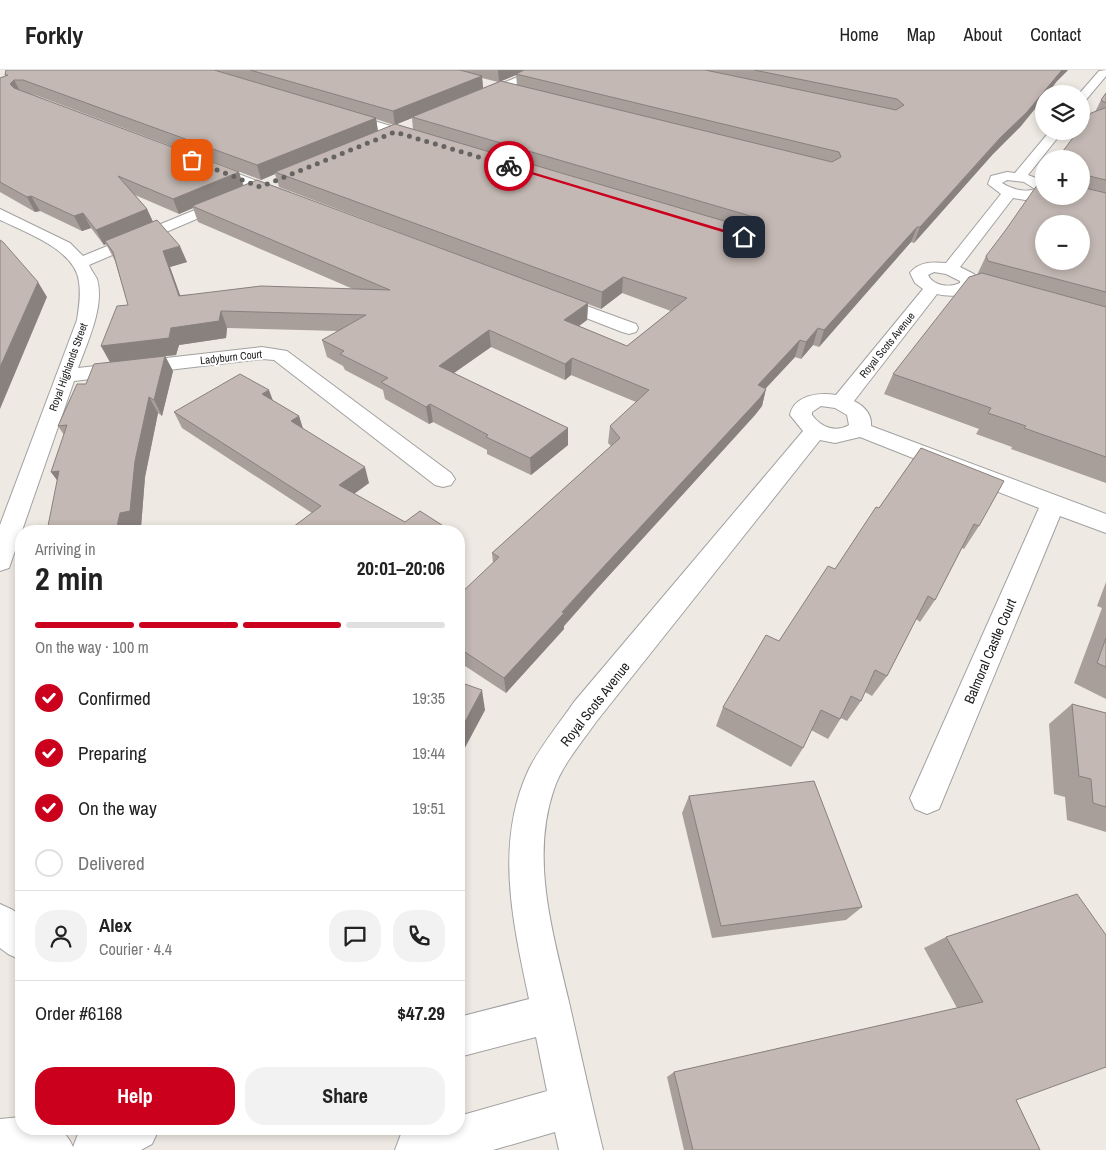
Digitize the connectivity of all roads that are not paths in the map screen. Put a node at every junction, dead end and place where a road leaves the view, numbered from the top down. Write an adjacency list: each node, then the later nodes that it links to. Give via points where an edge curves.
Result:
1 (524, 70): 5 (street)
2 (543, 70): 5 (street)
3 (1091, 70): 4 (street)
4 (1104, 74): 6 (street)
5 (488, 85): 7 (street); 8 (street)
6 (1090, 89)
7 (519, 93)
8 (463, 99)
9 (326, 110): 11 (street)
10 (1050, 140): 13 (street)
11 (432, 143)
12 (192, 160): 14 (street)
13 (1019, 177): 15 (street); 16 (street, via 1001,177 994,181 998,187)
14 (263, 181): 18 (street); 20 (street)
15 (1035, 182)
16 (1010, 192): 17 (street); 21 (street)
17 (1035, 194)
18 (297, 201)
19 (0, 214): 20 (street, via 64,246)
20 (75, 257): 27 (street, Royal Highlands Street, via 88,279 89,297 86,320)
21 (950, 269): 22 (street, via 968,278); 23 (street, via 934,267 921,270 918,276 921,281)
22 (969, 285): 23 (street, via 956,291); 24 (street)
23 (933, 288): 28 (street, Royal Scots Avenue)
24 (988, 290)
25 (537, 292): 26 (street)
26 (629, 328)
27 (65, 376): 31 (street, Ladyburn Court, via 279,353); 34 (street, Royal Highlands Street)
28 (841, 403): 29 (street, via 860,417); 30 (street, via 821,400 806,404 801,415 804,422)
29 (859, 429): 30 (street, via 836,436); 32 (street)
30 (815, 430): 38 (street, Royal Scots Avenue, via 585,712 538,787 528,824 525,870)
31 (444, 480)
32 (1053, 504): 33 (street); 35 (street, Balmoral Castle Court)
33 (1106, 524)
34 (0, 561)
35 (927, 798)
36 (0, 923): 37 (street)
37 (15, 936)
38 (551, 1013): 39 (street); 40 (street, Royal Scots Avenue)
39 (465, 1035)
40 (571, 1106): 45 (street); 46 (street, Royal Scots Avenue)
41 (125, 1135): 44 (street)
42 (0, 1141): 43 (street, via 21,1137)
43 (48, 1141)
44 (94, 1150)
45 (417, 1150)
46 (581, 1150)

